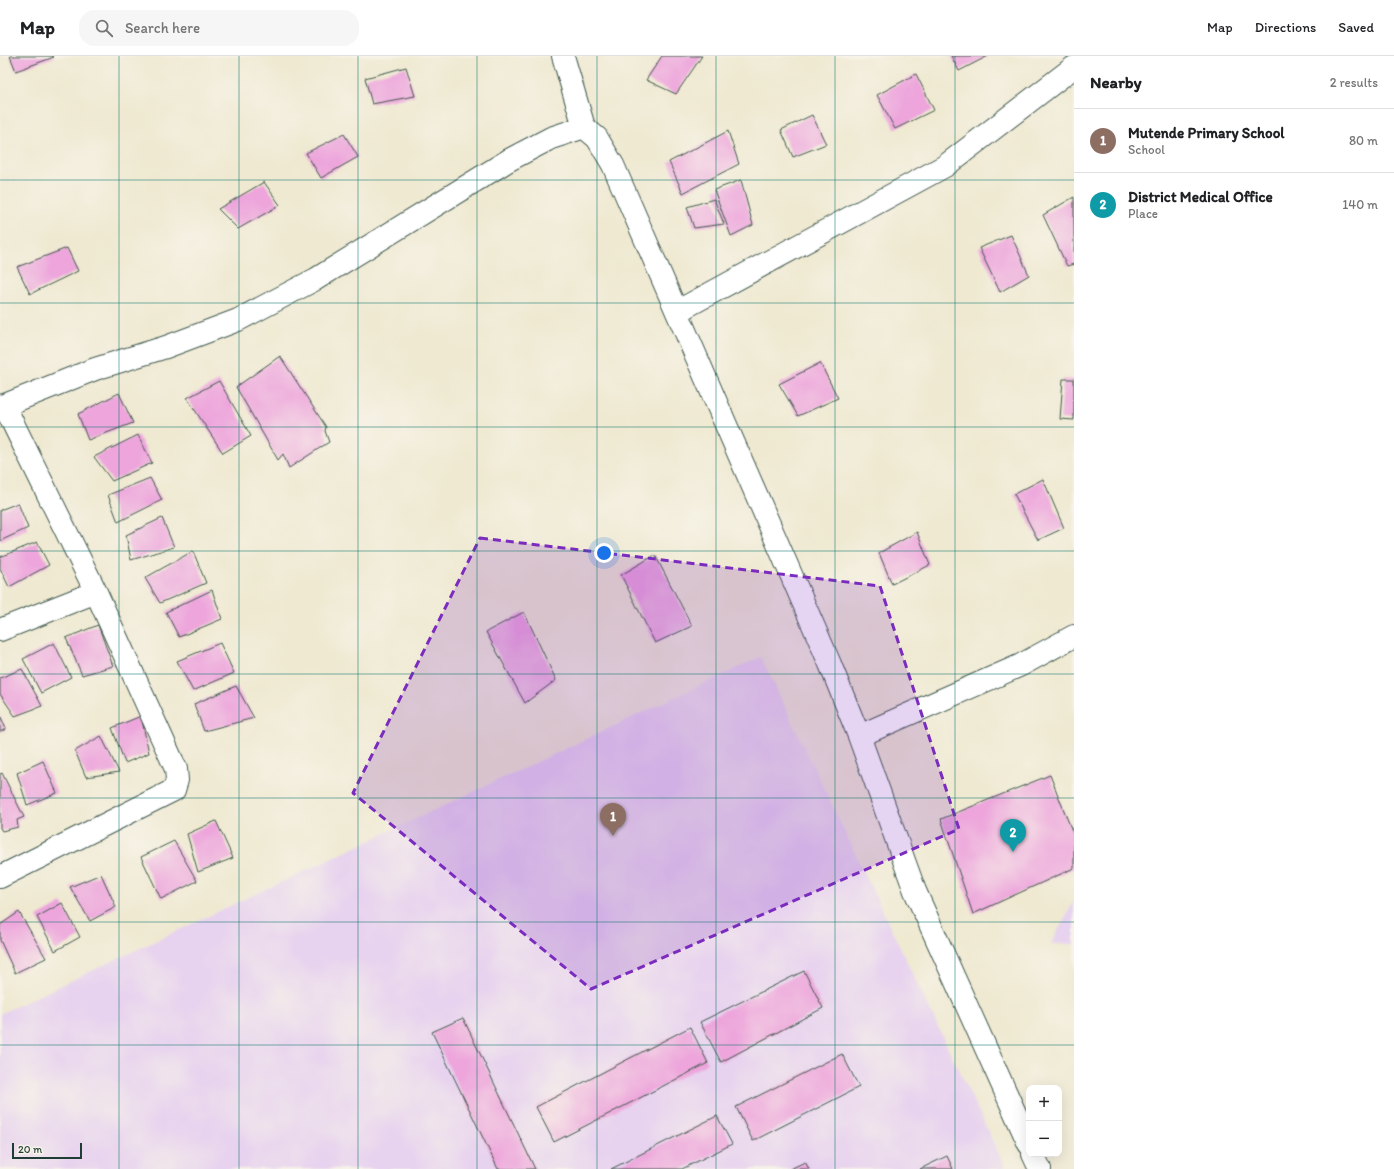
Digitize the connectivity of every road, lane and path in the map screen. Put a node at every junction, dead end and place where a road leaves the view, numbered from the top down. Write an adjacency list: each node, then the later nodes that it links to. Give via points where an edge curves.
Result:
1 (563, 56): 3 (street)
2 (1074, 67): 4 (street, via 945,166)
3 (584, 127): 4 (street, via 597,138 613,165); 5 (street, via 551,138 509,160 316,279 238,320 166,348 95,369)
4 (678, 311): 9 (street)
5 (2, 406): 6 (street)
6 (96, 592): 7 (street); 10 (street, via 176,769 177,780 174,790)
7 (0, 630)
8 (1074, 636): 9 (street, via 1021,665)
9 (859, 736): 11 (street, via 915,891)
10 (0, 877)
11 (1026, 1137)
12 (1034, 1157): 13 (street)
13 (1040, 1169)

